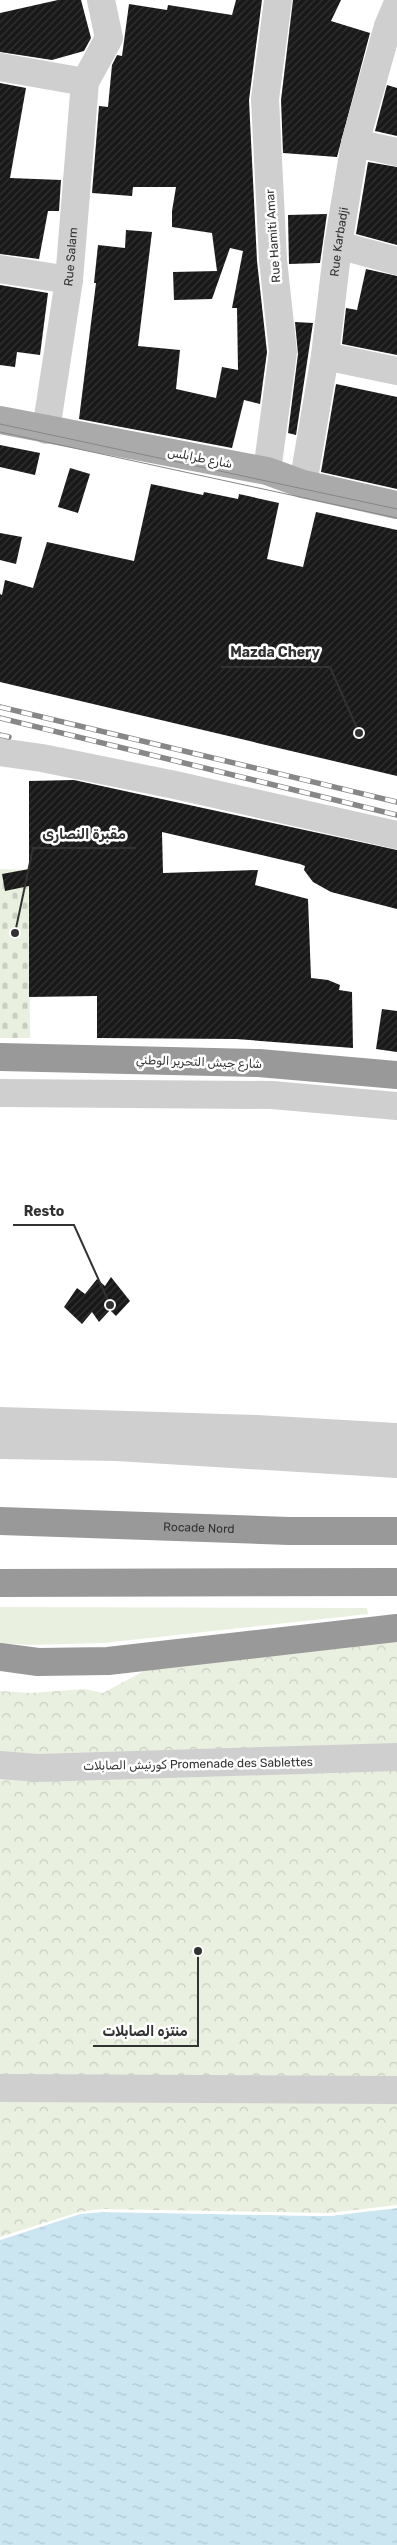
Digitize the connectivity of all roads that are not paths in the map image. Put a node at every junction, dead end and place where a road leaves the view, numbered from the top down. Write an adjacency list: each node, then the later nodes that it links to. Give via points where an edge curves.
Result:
1 (101, 0): 5 (street, via 109,38)
2 (278, 0): 16 (street, Rue Hamiti Amar, via 265,99 273,260 283,352)
3 (394, 20): 6 (street, Rue Karbadji)
4 (0, 67): 5 (street)
5 (85, 82): 11 (street, Rue Salam)
6 (354, 143): 7 (street); 8 (street, Rue Karbadji)
7 (397, 152)
8 (338, 245): 9 (street); 12 (street, Rue Karbadji)
9 (397, 261)
10 (0, 269): 11 (street)
11 (69, 280): 15 (street, Rue Salam)
12 (325, 356): 13 (street); 17 (street, Rue Karbadji)
13 (397, 371)
14 (0, 420): 15 (main road, شارع طرابلس)
15 (46, 430): 16 (main road, شارع طرابلس)
16 (267, 471): 17 (main road, شارع طرابلس)
17 (304, 484): 18 (main road, شارع طرابلس)
18 (397, 505)
19 (0, 752): 20 (street, via 176,785)
20 (397, 835)
21 (0, 1057): 22 (highway, شارع جيش التحرير الوطني, via 259,1063)
22 (397, 1075)
23 (0, 1093): 24 (street, via 239,1094)
24 (397, 1106)
25 (0, 1421): 26 (street)
26 (397, 1437)
27 (0, 1445): 28 (street, via 117,1447)
28 (397, 1464)
29 (0, 1521): 30 (highway, Rocade Nord, via 289,1531)
30 (397, 1531)
31 (397, 1582): 32 (highway)
32 (0, 1583)
33 (397, 1628): 34 (highway, via 108,1661 38,1662)
34 (0, 1657)
35 (397, 1757): 36 (street, كورنيش الصابلات Promenade des Sablettes, via 44,1768)
36 (0, 1765)
37 (0, 2088): 38 (street)
38 (397, 2090)

